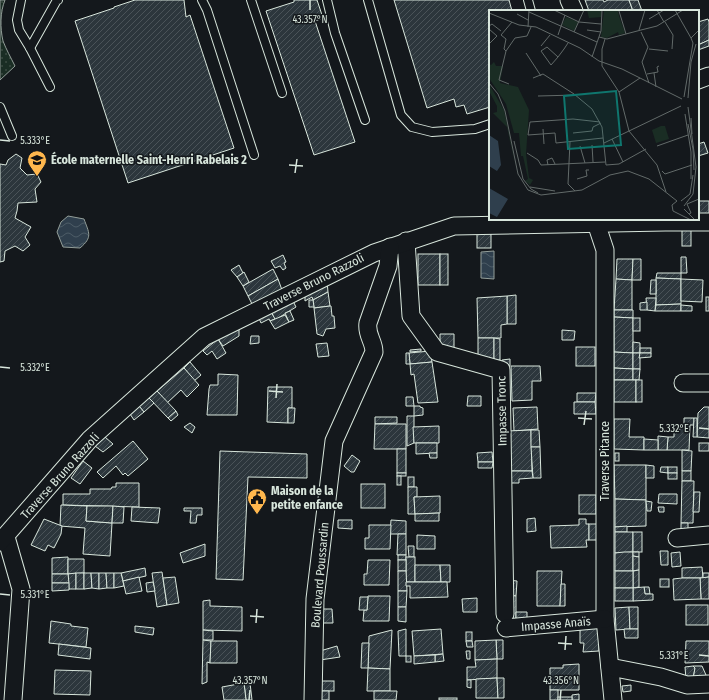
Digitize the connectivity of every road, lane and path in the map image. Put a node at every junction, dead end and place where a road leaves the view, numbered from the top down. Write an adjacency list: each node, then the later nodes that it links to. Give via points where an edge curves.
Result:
1 (21, 0): 11 (lane, via 17,20 19,30)
2 (58, 0): 11 (lane)
3 (202, 0): 20 (lane)
4 (251, 0): 15 (lane)
5 (327, 0): 17 (lane, via 335,33)
6 (368, 0): 18 (lane, via 401,115 412,127 432,132 475,129)
7 (528, 0): 9 (lane)
8 (569, 0): 10 (street)
9 (531, 10)
10 (574, 10)
11 (30, 48): 14 (lane)
12 (709, 76): 13 (street)
13 (699, 80)
14 (50, 87)
15 (282, 93)
16 (0, 108): 19 (lane)
17 (365, 120)
18 (489, 124)
19 (12, 136)
20 (254, 155)
21 (671, 220): 23 (street, Traverse Bruno Razzoli); 24 (street, Traverse Bruno Razzoli)
22 (534, 221): 24 (street, Traverse Bruno Razzoli); 25 (street, Traverse Bruno Razzoli, via 454,226)
23 (709, 222)
24 (596, 223): 33 (street, Traverse Pitance, via 605,250)
25 (406, 241): 26 (street, Traverse Bruno Razzoli); 34 (street, Impasse Tronc, via 411,316 437,352 502,370)
26 (390, 247): 31 (street, Traverse Bruno Razzoli, via 204,337 90,439); 38 (street, Boulevard Poussardin, via 388,266 368,323 367,331 374,345 374,352 334,441 315,599)
27 (683, 383): 28 (street)
28 (709, 384)
29 (709, 535): 30 (street)
30 (677, 538)
31 (3, 540): 32 (street, Traverse Bruno Razzoli); 37 (street, via 21,589)
32 (0, 555)
33 (605, 619): 34 (street, Impasse Anaïs); 35 (street, Traverse Pitance)
34 (506, 621)
35 (610, 667): 36 (street, via 687,685); 39 (street, Traverse Pitance)
36 (709, 684)
37 (13, 700)
38 (312, 700)
39 (614, 700)

